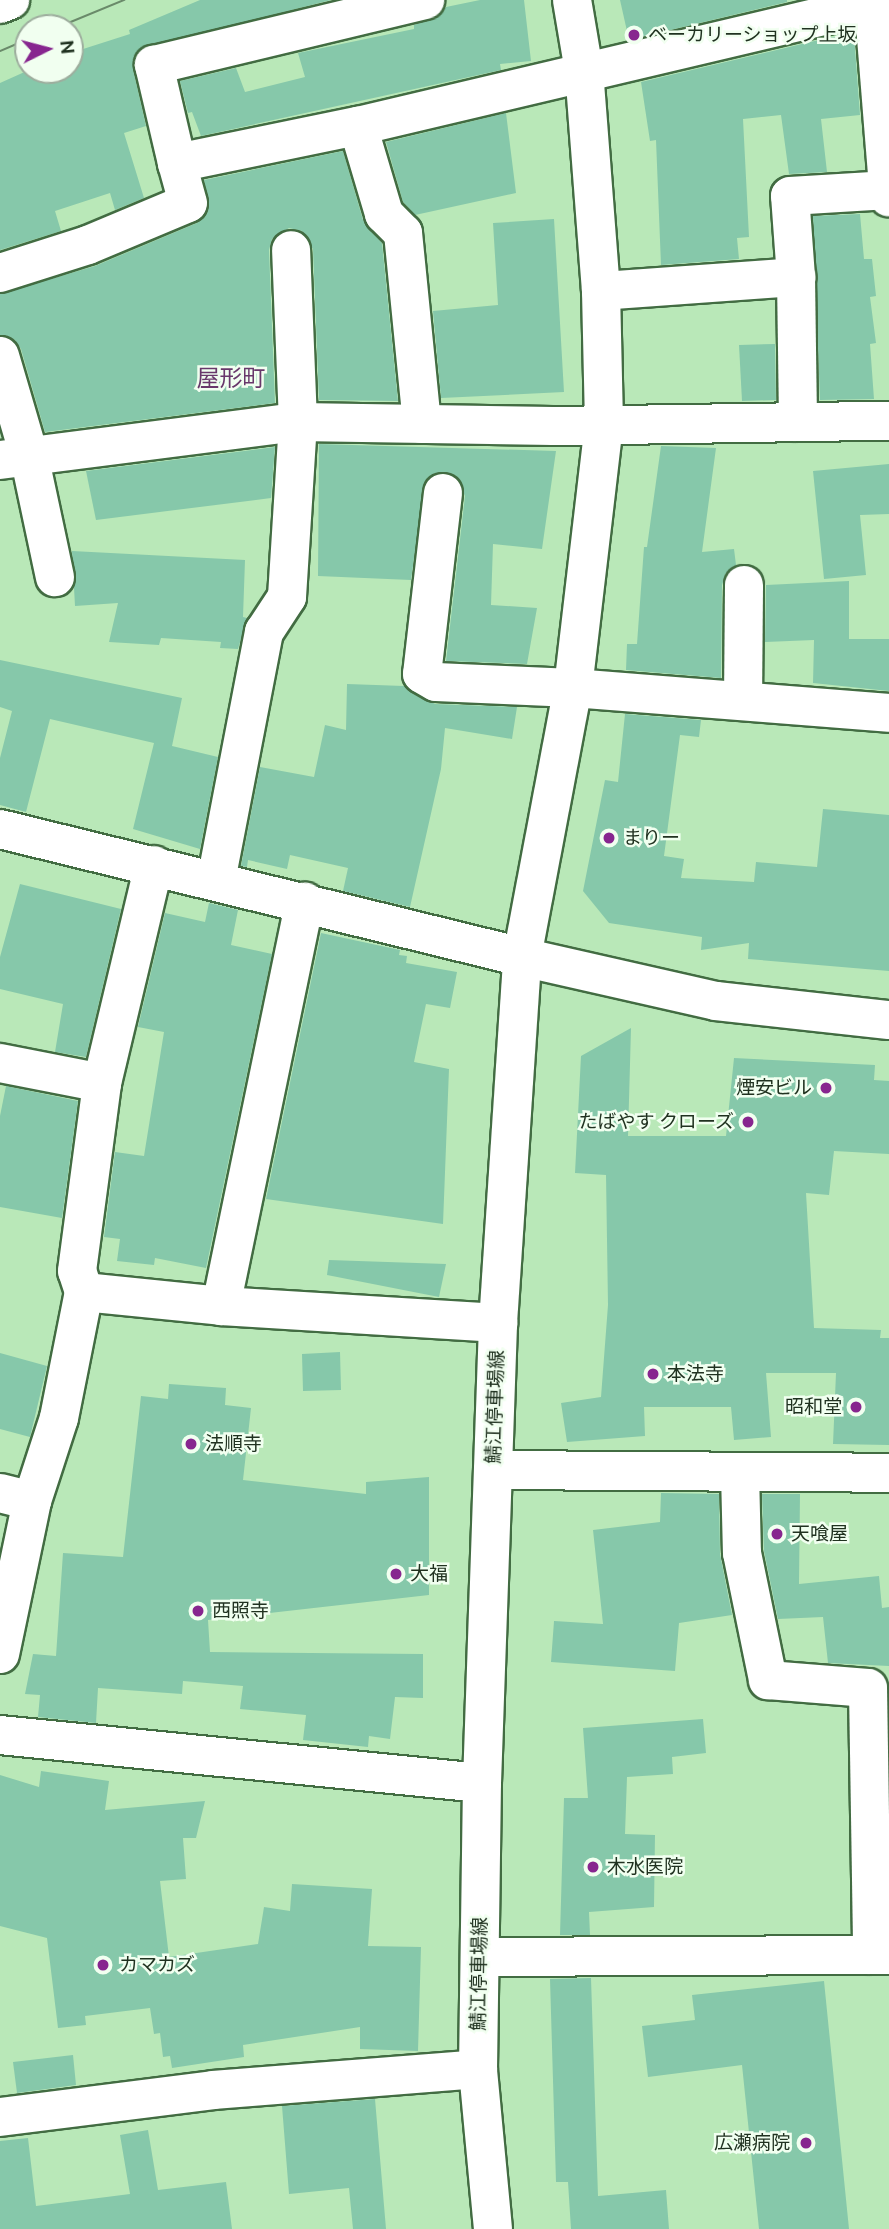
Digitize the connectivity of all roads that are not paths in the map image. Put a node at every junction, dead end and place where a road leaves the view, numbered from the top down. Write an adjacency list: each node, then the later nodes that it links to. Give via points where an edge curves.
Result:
1 (10, 0): 4 (street)
2 (425, 0): 8 (street, via 154,65)
3 (572, 0): 6 (street, 鯖江停車場線)
4 (0, 4)
5 (879, 9): 6 (street, via 832,14); 9 (street)
6 (584, 71): 7 (street); 14 (street, 鯖江停車場線)
7 (358, 126): 8 (street); 20 (street, via 384,214 403,233)
8 (177, 163): 12 (street, via 188,202 88,245)
9 (889, 190): 10 (street); 13 (street, via 790,196)
10 (889, 197)
11 (291, 250): 17 (street)
12 (0, 272)
13 (796, 277): 14 (street); 18 (street)
14 (601, 291): 19 (street, 鯖江停車場線)
15 (0, 356): 21 (street)
16 (889, 421): 18 (street)
17 (298, 422): 20 (street); 21 (street); 30 (street, via 287,597 264,632)
18 (799, 422): 19 (street)
19 (604, 423): 20 (street); 25 (street, 鯖江停車場線)
20 (422, 424)
21 (15, 457): 23 (street)
22 (443, 494): 25 (street, via 422,674 436,682)
23 (55, 577)
24 (744, 585): 26 (street)
25 (573, 688): 26 (street); 32 (street, 鯖江停車場線)
26 (743, 701): 27 (street)
27 (889, 713)
28 (0, 829): 29 (street)
29 (154, 865): 30 (street); 35 (street)
30 (215, 881): 31 (street)
31 (305, 902): 32 (street); 37 (street)
32 (522, 957): 33 (street, via 716,1000); 38 (street, 鯖江停車場線)
33 (889, 1020)
34 (0, 1063): 35 (street)
35 (102, 1083): 36 (street, via 76,1271)
36 (85, 1292): 37 (street); 42 (street, via 59,1418)
37 (221, 1306): 38 (street)
38 (498, 1323): 39 (street, 鯖江停車場線)
39 (493, 1470): 40 (street); 46 (street, 鯖江停車場線)
40 (740, 1473): 41 (street); 44 (street, via 742,1553 768,1680)
41 (889, 1473)
42 (16, 1497): 43 (street)
43 (0, 1654)
44 (878, 1687): 47 (street)
45 (0, 1735): 46 (street)
46 (482, 1783): 48 (street, 鯖江停車場線)
47 (881, 1955): 48 (street)
48 (480, 1957): 49 (street, 鯖江停車場線)
49 (478, 2069): 50 (street, via 213,2090); 51 (street, 鯖江停車場線)
50 (0, 2117)
51 (494, 2229)

